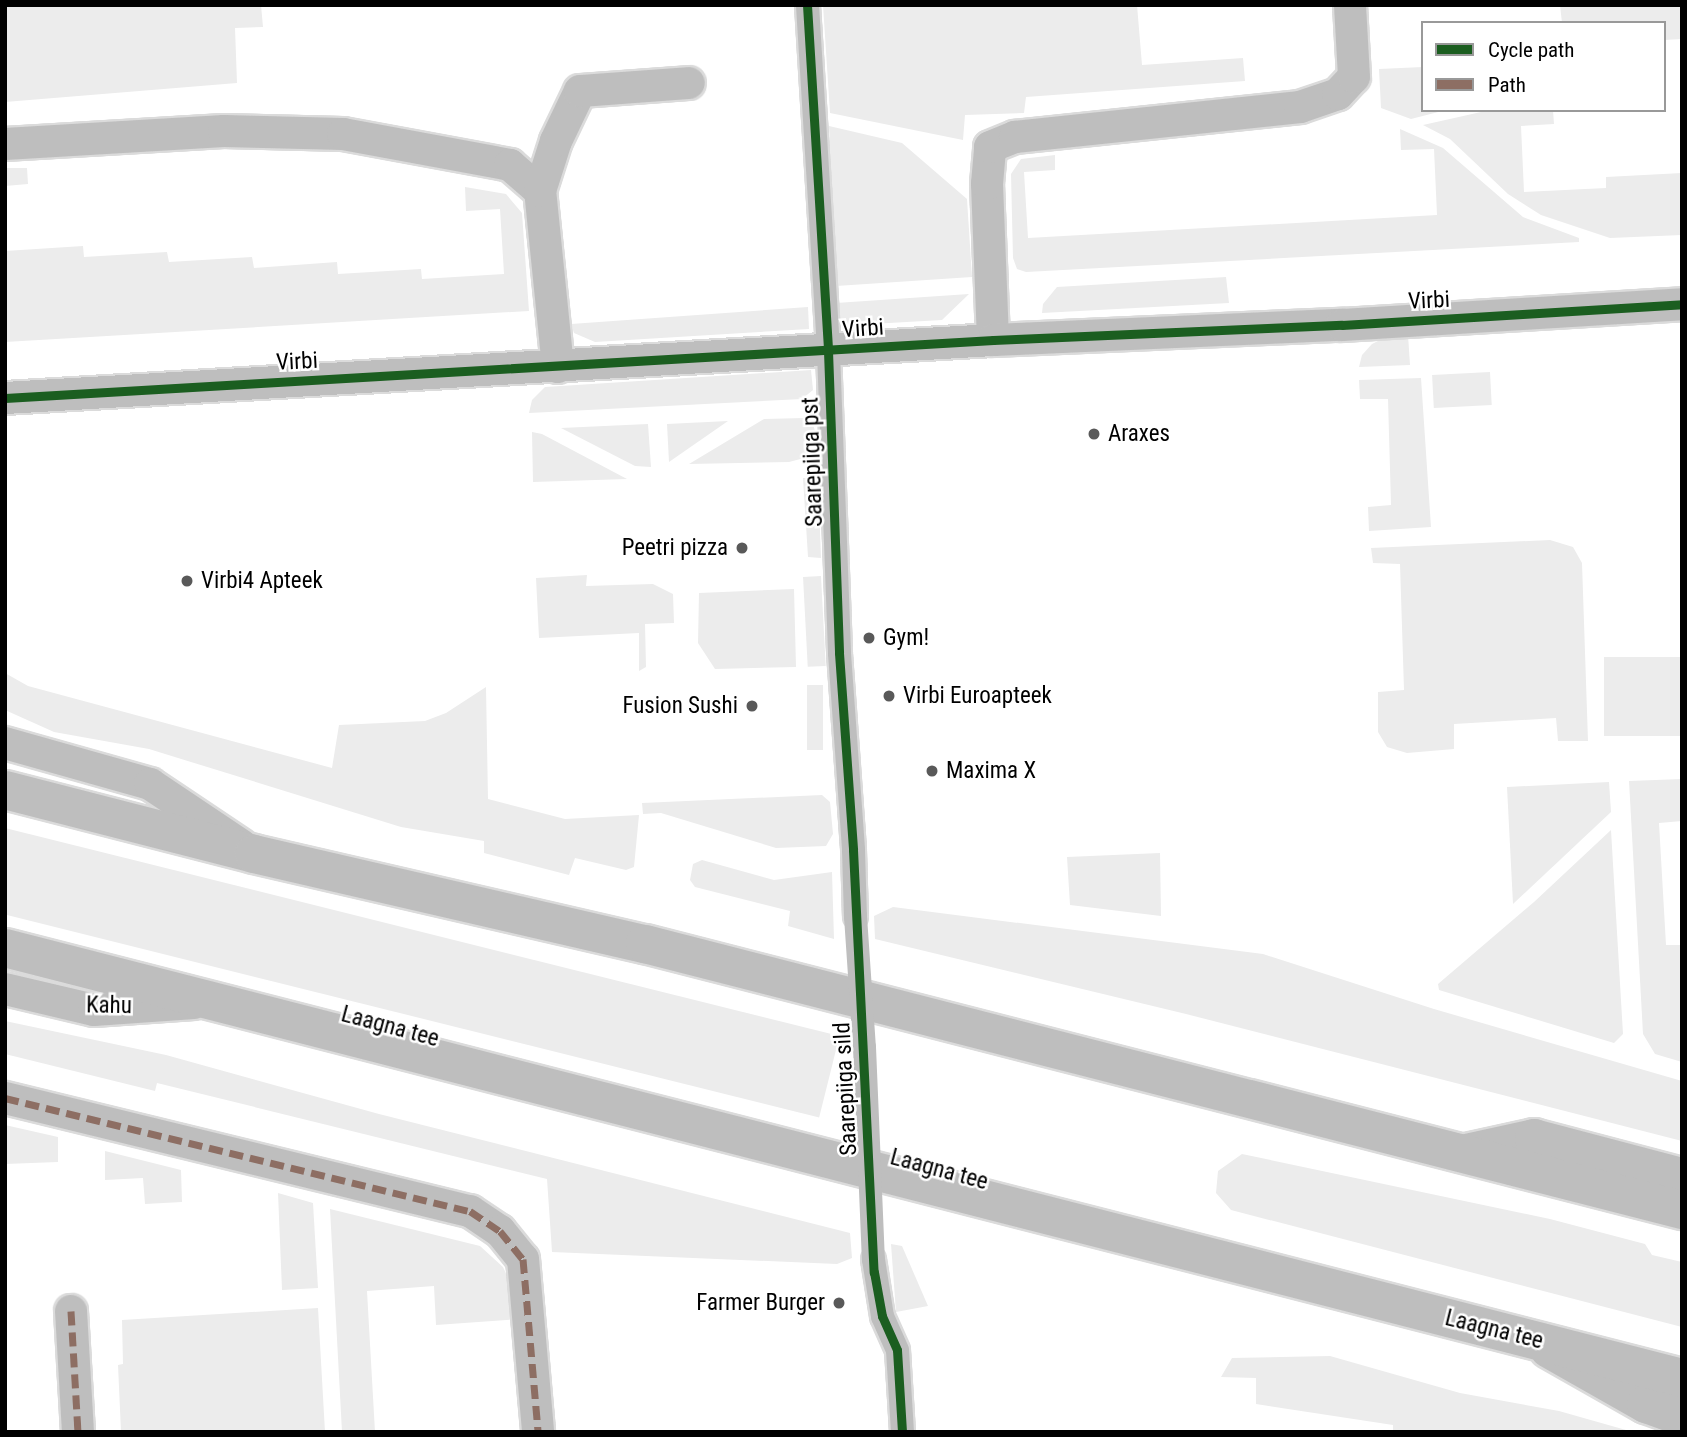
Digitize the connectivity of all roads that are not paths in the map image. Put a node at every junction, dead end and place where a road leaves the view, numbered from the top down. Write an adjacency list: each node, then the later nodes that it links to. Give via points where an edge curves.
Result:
1 (807, 5): 8 (street, Saarepiiga pst)
2 (1350, 5): 7 (street, via 1354,77 1338,94 1300,107 1015,137 990,147)
3 (689, 83): 5 (street, via 580,90 556,141)
4 (5, 144): 5 (street, via 224,131 342,134 510,165)
5 (540, 191): 9 (street)
6 (1682, 304): 7 (street, Virbi)
7 (993, 341): 8 (street, Virbi)
8 (828, 351): 9 (street, Virbi); 14 (street, Saarepiiga pst)
9 (558, 366): 10 (street, Virbi)
10 (5, 398)
11 (5, 743): 13 (street, via 150,784)
12 (5, 790): 13 (main road)
13 (254, 854): 19 (main road, via 645,944)
14 (855, 916): 28 (street, Saarepiiga sild, bridge, via 873,1259 882,1316 897,1350)
15 (5, 948): 17 (main road, Laagna tee)
16 (5, 989): 17 (street, Kahu, via 94,1010)
17 (215, 1002): 23 (main road, Laagna tee)
18 (5, 1098): 27 (street, via 470,1211 500,1231 523,1259)
19 (1466, 1153): 20 (main road, via 1534,1138); 21 (main road)
20 (1682, 1177)
21 (1682, 1210)
22 (71, 1311): 26 (street)
23 (1532, 1339): 24 (main road, Laagna tee); 25 (main road, via 1646,1404)
24 (1682, 1378)
25 (1682, 1417)
26 (78, 1432)
27 (538, 1432)
28 (902, 1432)

